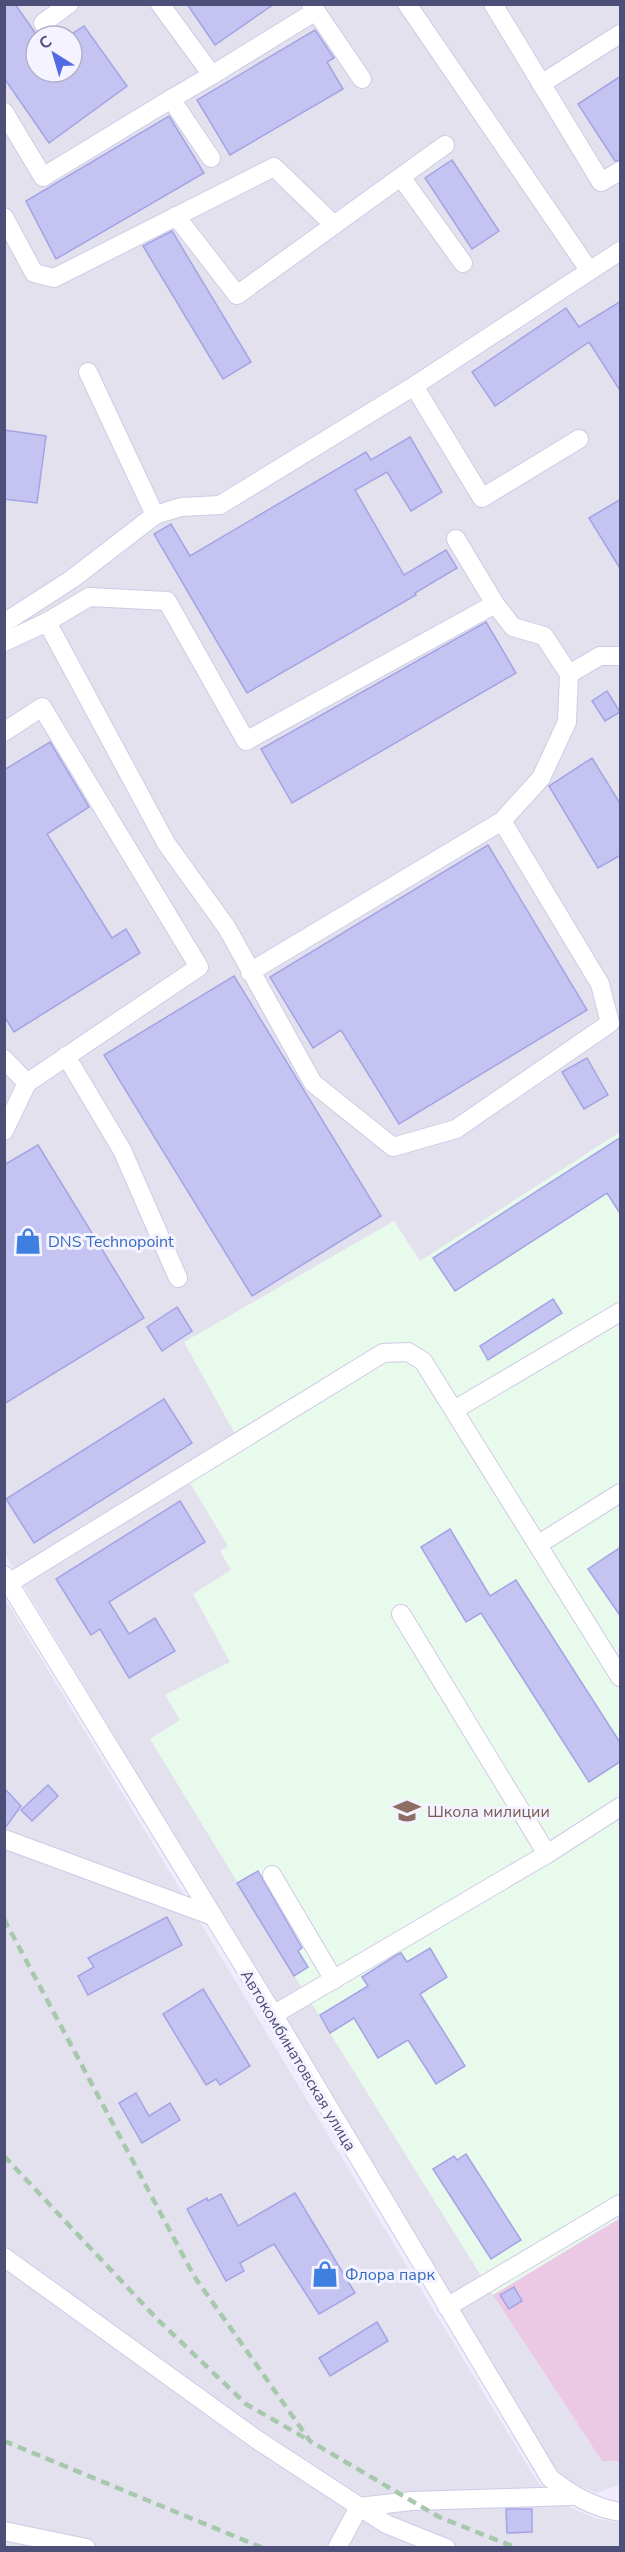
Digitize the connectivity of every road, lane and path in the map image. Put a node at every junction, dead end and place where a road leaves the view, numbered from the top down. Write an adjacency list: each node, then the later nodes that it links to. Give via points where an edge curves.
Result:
1 (69, 4): 6 (street)
2 (160, 4): 8 (street)
3 (407, 4): 23 (street)
4 (493, 4): 10 (street)
5 (313, 8): 8 (street); 9 (street)
6 (43, 22)
7 (621, 34): 10 (street)
8 (212, 75): 11 (street)
9 (362, 79)
10 (541, 84): 16 (street, via 601,182)
11 (171, 99): 13 (street, via 43,177); 15 (street)
12 (4, 112): 13 (street)
13 (10, 134)
14 (445, 145): 17 (street)
15 (211, 158)
16 (621, 171)
17 (401, 177): 20 (street); 22 (street)
18 (176, 216): 19 (street, via 54,278 34,273); 20 (street, via 274,167); 20 (street, via 237,295)
19 (4, 218)
20 (334, 225)
21 (621, 251): 23 (street)
22 (464, 263)
23 (589, 270): 25 (street)
24 (88, 372): 27 (street)
25 (414, 386): 26 (street, via 482,498); 27 (street, via 220,505 182,507)
26 (579, 439)
27 (155, 515): 31 (street, via 72,579)
28 (456, 539): 29 (street)
29 (495, 604): 30 (street, via 246,741 167,601 90,597); 34 (street, via 513,627 544,636)
30 (47, 622): 32 (street); 37 (street, via 166,843 227,928)
31 (5, 623)
32 (4, 642)
33 (621, 656): 34 (street, via 600,656)
34 (569, 674): 36 (street, via 567,722 541,778)
35 (4, 732): 38 (street, via 42,707 199,967)
36 (502, 822): 37 (street); 37 (street, via 600,984 610,1023 456,1129 393,1147 313,1083)
37 (250, 972)
38 (66, 1056): 40 (street); 42 (street, via 122,1150)
39 (4, 1059): 40 (street)
40 (27, 1083): 41 (street)
41 (4, 1131)
42 (178, 1278)
43 (621, 1311): 44 (street)
44 (454, 1410): 46 (street); 47 (street, via 423,1361 408,1352 383,1353)
45 (621, 1493): 46 (street)
46 (539, 1544): 49 (street)
47 (6, 1582): 54 (street, Автокомбинатовская улица)
48 (401, 1614): 52 (street)
49 (621, 1677)
50 (621, 1807): 52 (street)
51 (4, 1839): 54 (street)
52 (547, 1854): 55 (street)
53 (272, 1875): 55 (street)
54 (213, 1916): 56 (street, Автокомбинатовская улица)
55 (334, 1980): 56 (street)
56 (273, 2015): 59 (street, Автокомбинатовская улица)
57 (621, 2204): 59 (street)
58 (4, 2257): 61 (street, via 256,2439)
59 (447, 2307): 60 (street, Автокомбинатовская улица, via 550,2478)
60 (572, 2496): 61 (street, via 411,2501); 62 (street, Автокомбинатовская улица)
61 (359, 2507): 65 (street); 66 (street, via 386,2524)
62 (621, 2512)
63 (4, 2531): 64 (street)
64 (86, 2547)
65 (337, 2547)
66 (446, 2547)

